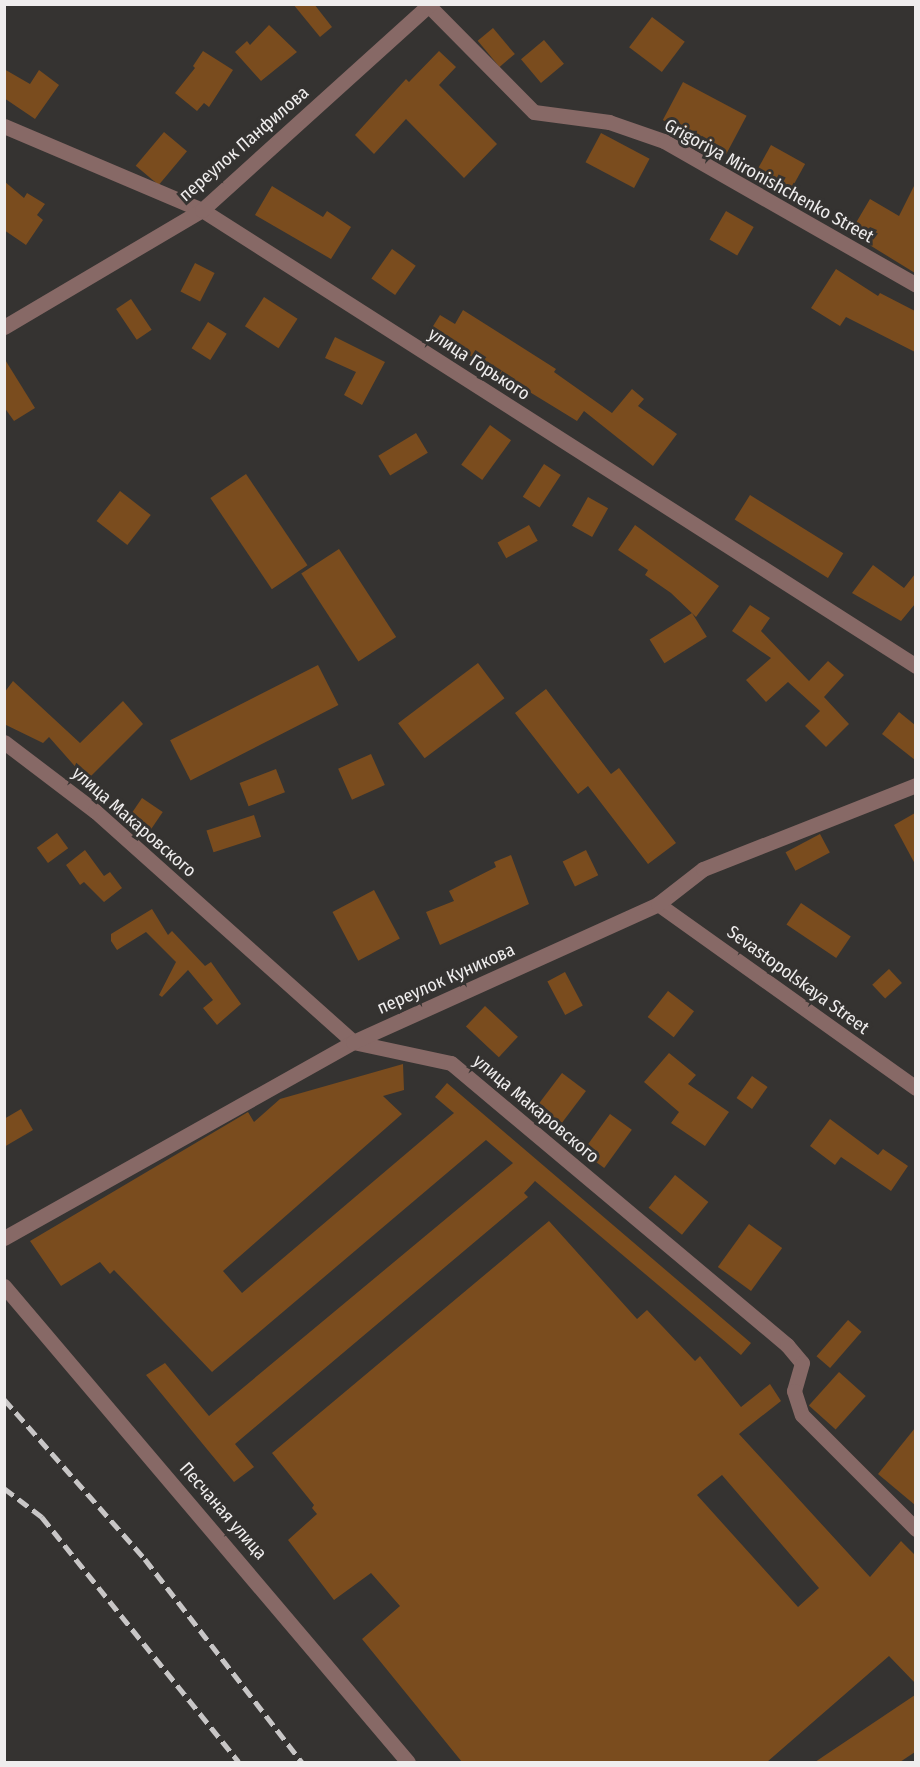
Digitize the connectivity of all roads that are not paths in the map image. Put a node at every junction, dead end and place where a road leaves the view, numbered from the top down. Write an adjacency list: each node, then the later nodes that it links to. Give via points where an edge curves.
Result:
1 (429, 5): 3 (street, переулок Панфилова); 4 (street, Grigoriya Mironishchenko Street, via 534,112 609,122 664,141)
2 (4, 126): 3 (street, улица Горького)
3 (202, 210): 5 (street, переулок Панфилова); 6 (street, улица Горького)
4 (915, 285)
5 (4, 327)
6 (915, 666)
7 (4, 742): 10 (street, улица Макаровского, via 94,811)
8 (915, 785): 9 (street, переулок Куникова, via 703,869)
9 (658, 904): 10 (street, переулок Куникова); 11 (street, Sevastopolskaya Street)
10 (353, 1042): 12 (street, переулок Куникова); 14 (street, улица Макаровского, via 451,1063 787,1345 802,1363 794,1390 802,1415)
11 (915, 1088)
12 (4, 1238)
13 (4, 1286): 15 (street, Песчаная улица)
14 (915, 1529)
15 (408, 1762)

